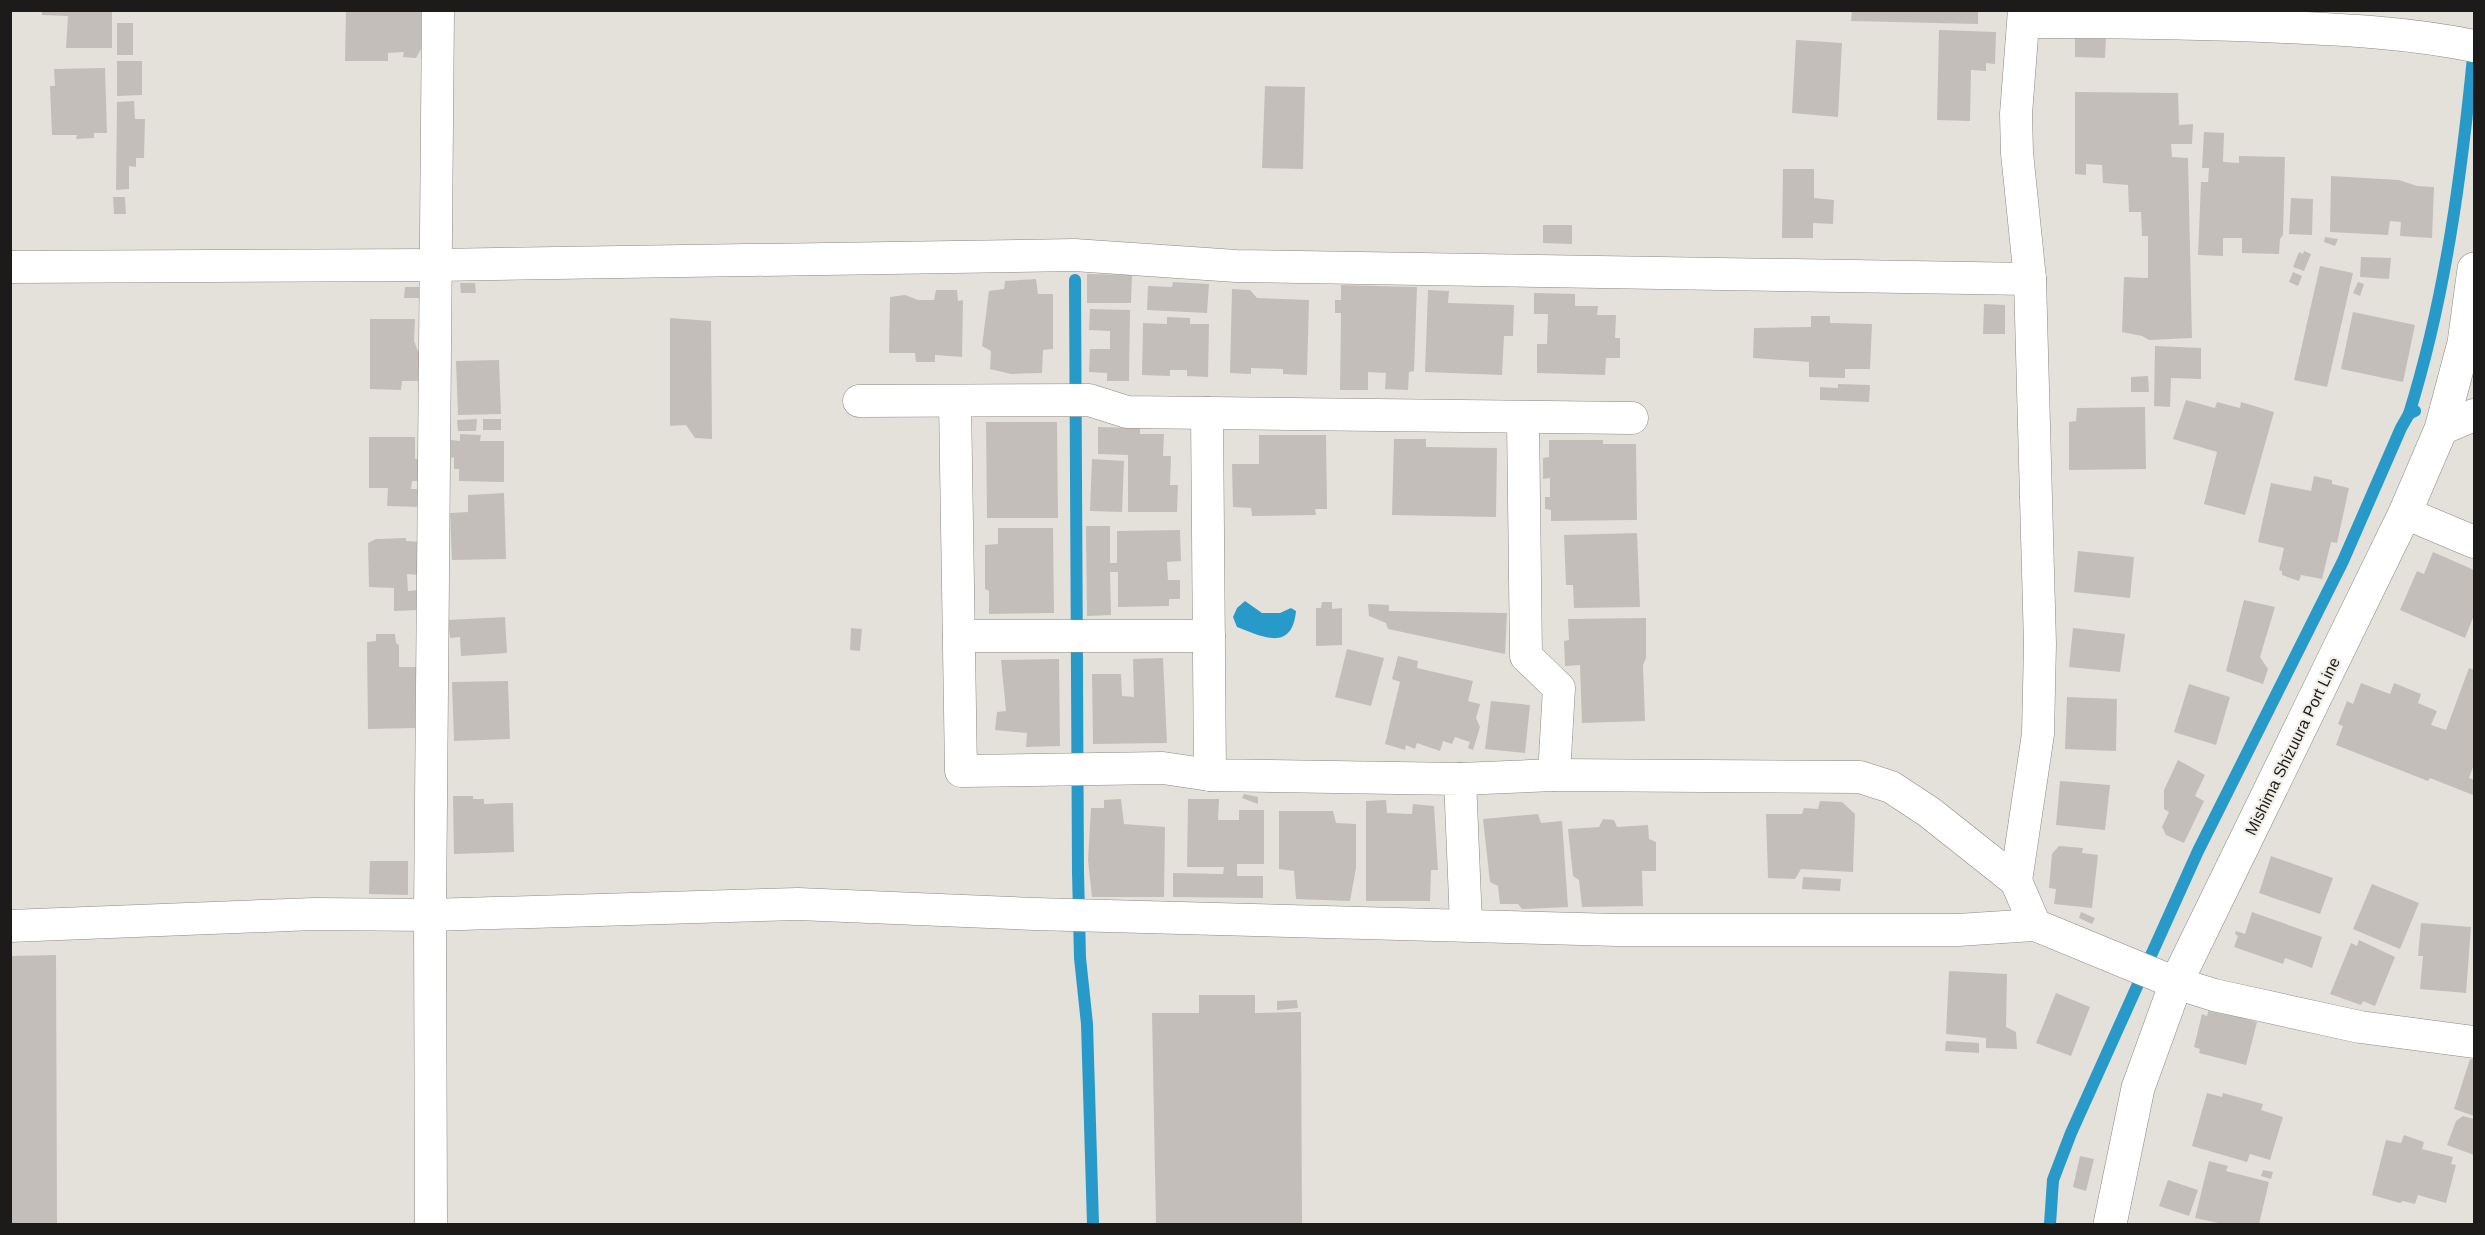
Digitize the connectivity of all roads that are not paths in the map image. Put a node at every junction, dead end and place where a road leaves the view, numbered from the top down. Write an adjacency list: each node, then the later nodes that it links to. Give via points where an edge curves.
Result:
1 (438, 10): 5 (street)
2 (2024, 16): 3 (street, via 2189,23); 8 (street, via 2016,114)
3 (2387, 21): 4 (street)
4 (2475, 46)
5 (436, 266): 6 (street); 8 (street, via 1074,255 1236,266); 24 (street)
6 (10, 267)
7 (2475, 269): 15 (main road, Mishima Shizuura Port Line, via 2464,343)
8 (2030, 279): 23 (street, via 2040,644 2038,734)
9 (859, 401): 10 (street)
10 (955, 401): 11 (street, via 1089,400 1127,412); 18 (street)
11 (1207, 413): 14 (street); 19 (street)
12 (2475, 415): 15 (street)
13 (1632, 418): 14 (street)
14 (1524, 419): 21 (street, via 1526,656 1559,688)
15 (2441, 429): 16 (main road, Mishima Shizuura Port Line)
16 (2405, 513): 17 (street); 28 (main road, Mishima Shizuura Port Line)
17 (2475, 542)
18 (959, 636): 19 (street); 20 (street, via 961,771 1163,768)
19 (1209, 636): 20 (street)
20 (1210, 775): 22 (street)
21 (1554, 776): 22 (street); 23 (street, via 1860,777 1891,787 1929,812)
22 (1460, 779): 25 (street)
23 (2016, 881): 26 (street)
24 (430, 915): 25 (street, via 798,903 1034,914); 27 (street, via 314,914); 30 (street)
25 (1466, 924): 26 (street, via 1617,930 1958,930)
26 (2035, 925): 28 (street)
27 (10, 926)
28 (2176, 983): 29 (street, via 2224,998 2360,1027); 31 (main road, Mishima Shizuura Port Line, via 2138,1088)
29 (2475, 1042)
30 (431, 1224)
31 (2110, 1224)

